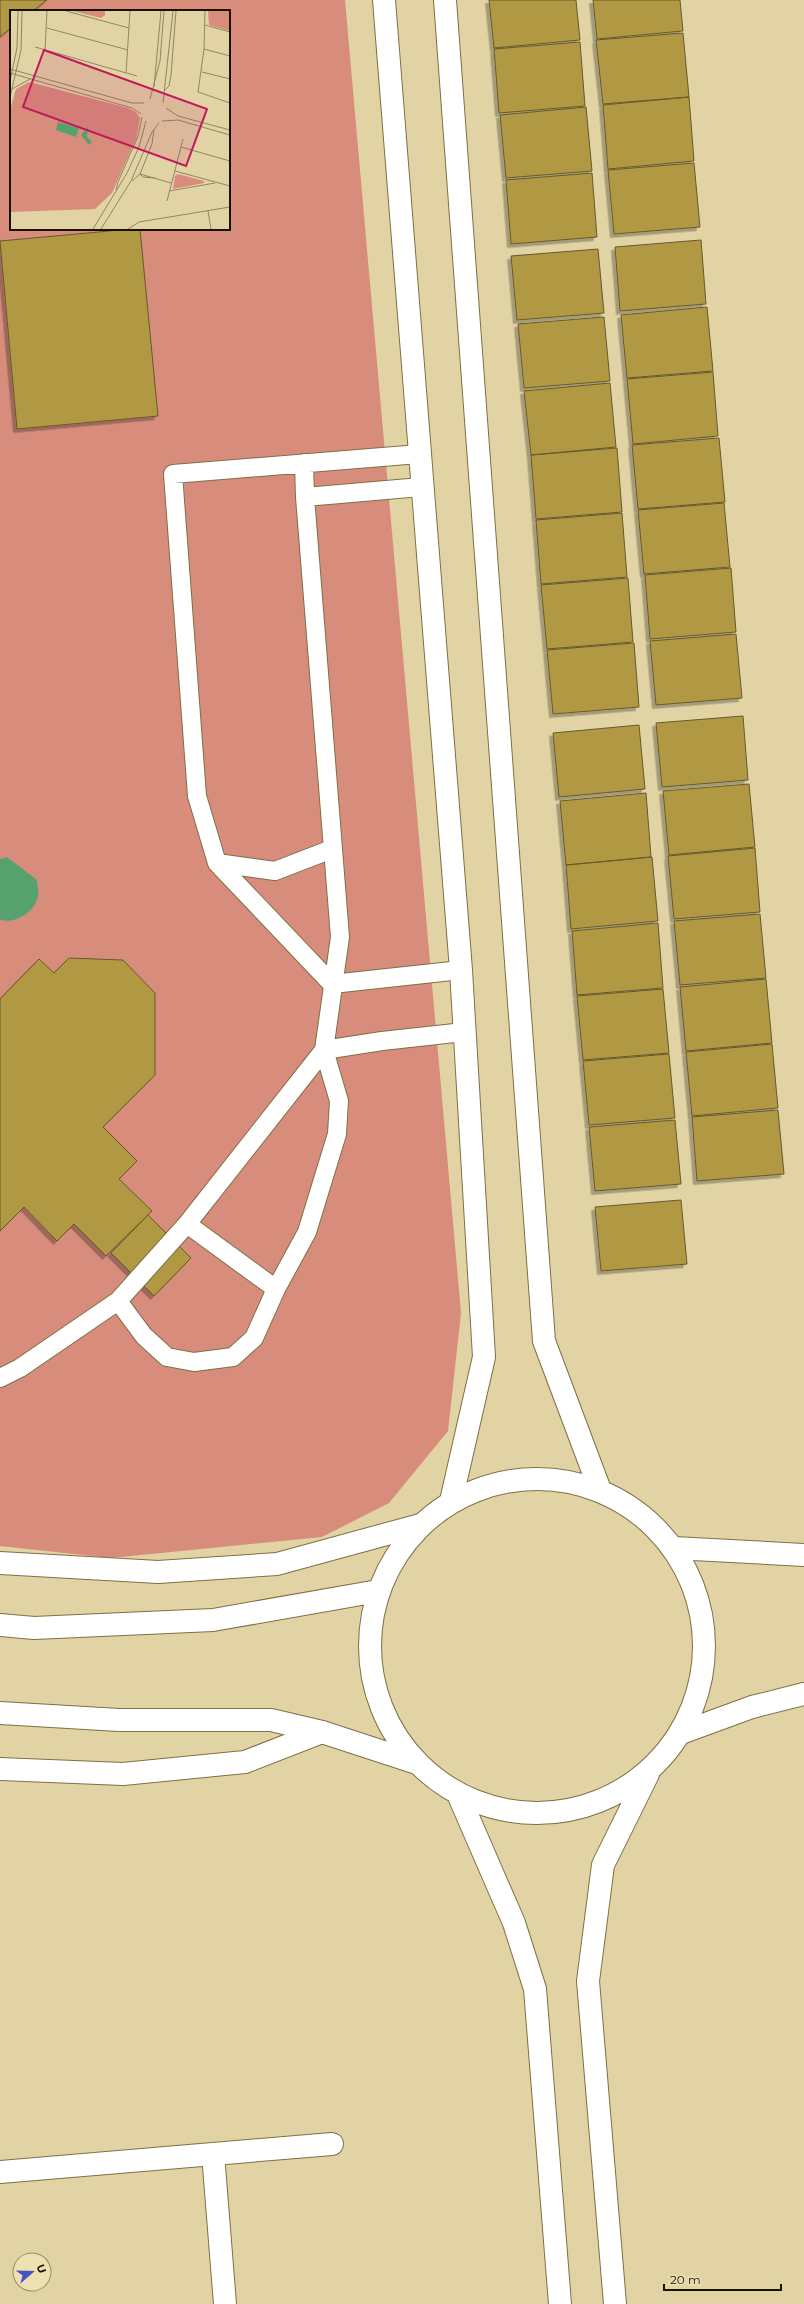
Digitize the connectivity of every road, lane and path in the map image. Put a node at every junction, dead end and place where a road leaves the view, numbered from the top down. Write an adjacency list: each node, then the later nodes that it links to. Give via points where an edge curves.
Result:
1 (384, 0): 3 (street)
2 (445, 0): 17 (street, via 544,1342)
3 (419, 454): 4 (lane); 5 (street)
4 (304, 463): 6 (lane); 8 (lane, via 174,474 197,796)
5 (421, 487): 6 (lane); 9 (street)
6 (305, 497): 7 (lane)
7 (332, 849): 8 (lane, via 275,871); 10 (lane, via 340,937)
8 (217, 863): 10 (lane)
9 (461, 970): 10 (lane); 11 (street)
10 (332, 984): 12 (lane)
11 (464, 1032): 12 (lane); 18 (street, via 484,1357)
12 (324, 1050): 13 (lane); 14 (lane, via 339,1101 336,1134 308,1232)
13 (187, 1224): 14 (lane); 15 (lane)
14 (276, 1289): 15 (lane, via 254,1338 232,1357 194,1362 167,1357 144,1336)
15 (118, 1301): 16 (lane, via 20,1368)
16 (0, 1378)
17 (600, 1490): 18 (street, via 556,1479 486,1485); 20 (street, via 641,1514)
18 (451, 1502): 19 (street)
19 (420, 1525): 22 (street, via 278,1564 158,1572); 23 (street, via 395,1556)
20 (674, 1548): 21 (street); 28 (street, via 696,1591 705,1639 700,1688)
21 (804, 1555)
22 (0, 1563)
23 (378, 1591): 24 (street, via 212,1620 34,1628); 29 (street, via 370,1637 374,1682 390,1726)
24 (0, 1625)
25 (804, 1694): 28 (street, via 752,1707)
26 (0, 1713): 27 (street, via 119,1720 271,1720)
27 (322, 1732): 29 (street); 30 (street, via 246,1762 123,1774)
28 (681, 1733): 31 (street)
29 (417, 1763): 32 (street)
30 (0, 1769)
31 (649, 1772): 32 (street, via 606,1800 557,1814 506,1811); 38 (street, via 603,1865 588,1981)
32 (458, 1794): 37 (street, via 514,1923 535,1989)
33 (332, 2144): 34 (street)
34 (214, 2154): 35 (street); 36 (street)
35 (0, 2172)
36 (225, 2304)
37 (560, 2304)
38 (616, 2304)

